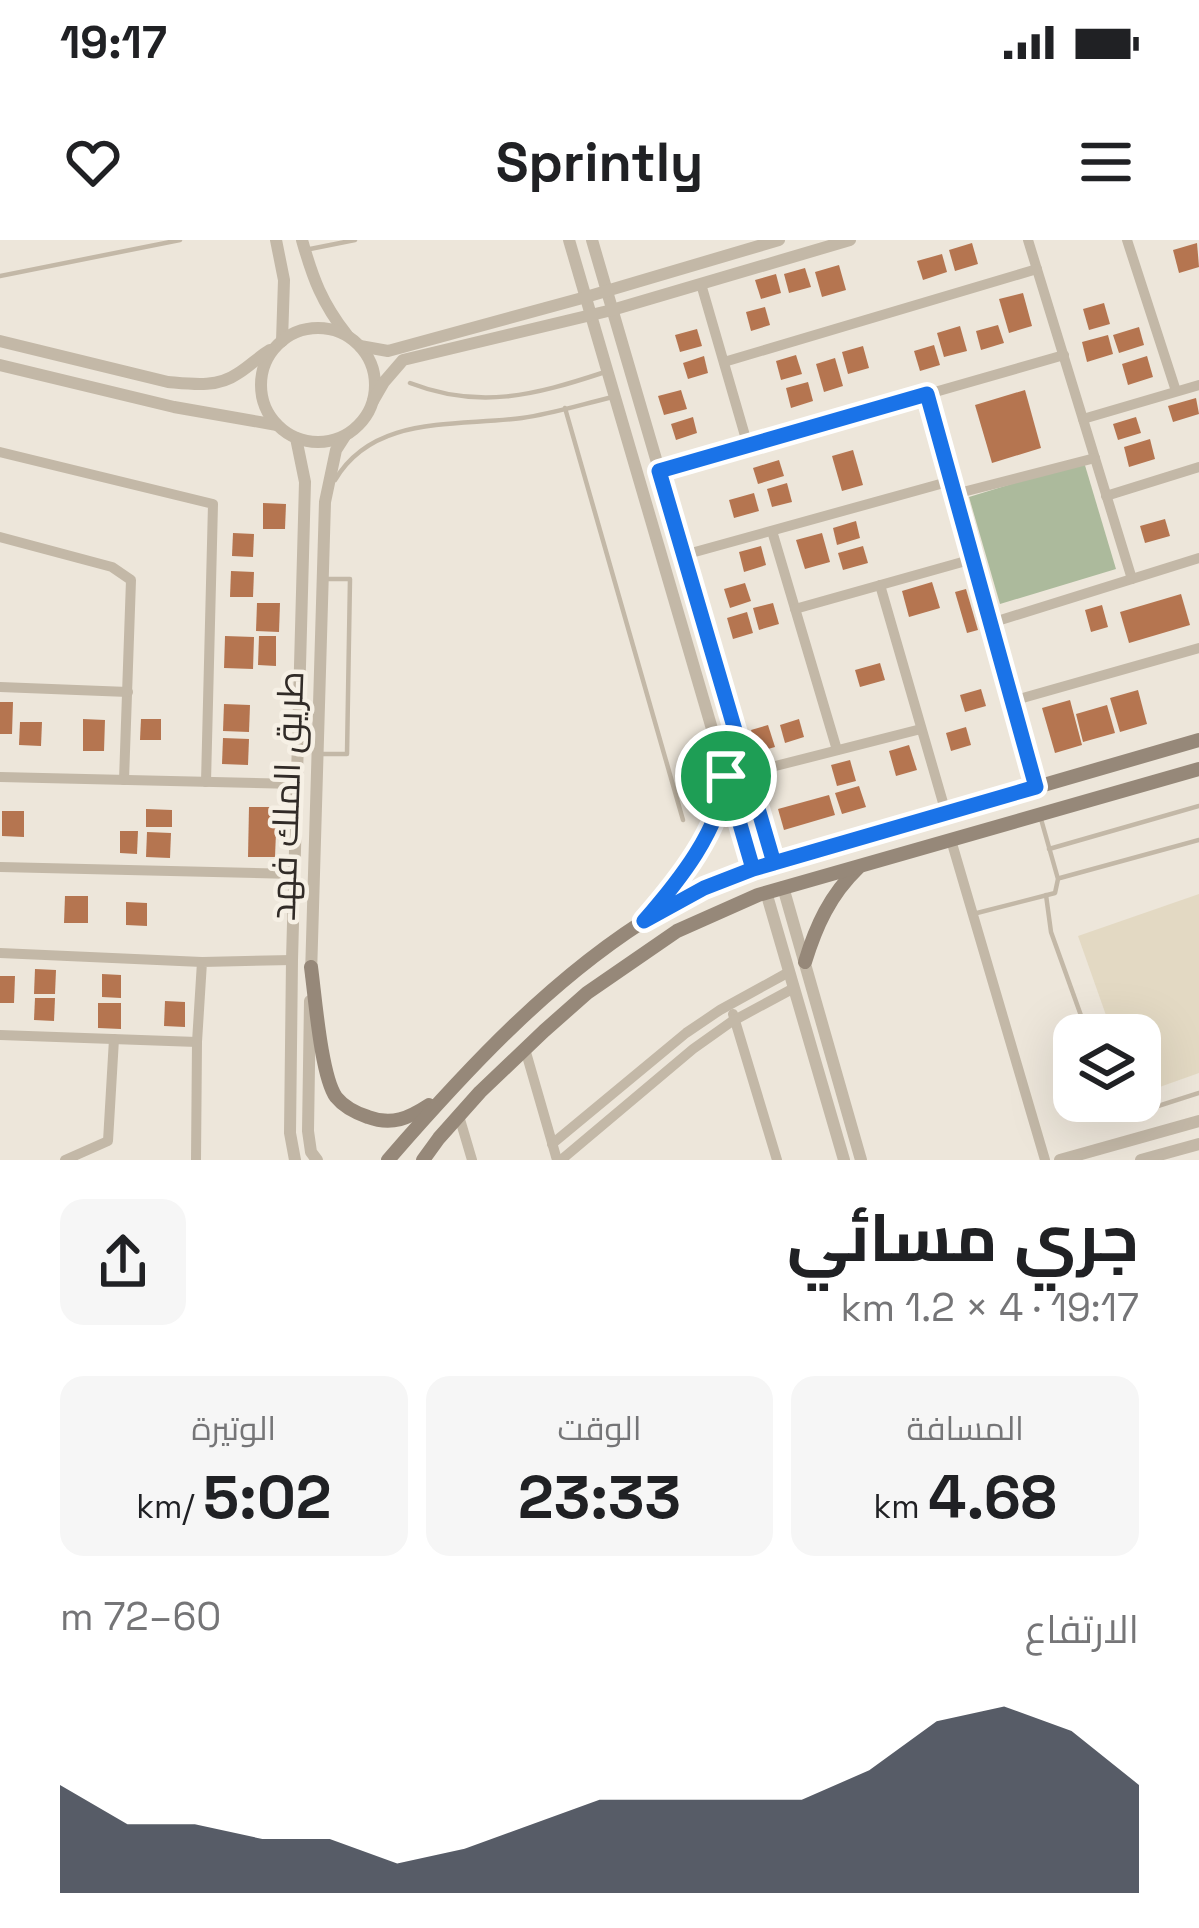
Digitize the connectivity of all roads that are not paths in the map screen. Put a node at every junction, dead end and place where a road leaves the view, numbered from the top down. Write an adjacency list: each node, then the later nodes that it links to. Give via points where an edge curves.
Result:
1 (180, 240): 12 (lane)
2 (276, 240): 20 (street, via 284,280)
3 (355, 240): 10 (lane)
4 (569, 240): 15 (street)
5 (592, 240): 14 (street)
6 (778, 240): 14 (street)
7 (850, 240): 13 (street)
8 (1028, 240): 11 (street)
9 (1131, 241): 28 (street)
10 (303, 245): 18 (street, via 316,287)
11 (1037, 269): 22 (street); 23 (street)
12 (0, 276)
13 (701, 284): 16 (street); 23 (street)
14 (606, 290): 15 (street); 16 (street)
15 (586, 297): 17 (street); 21 (street, via 388,351)
16 (612, 310): 17 (street); 41 (street)
17 (591, 315): 25 (street); 31 (street, via 403,360)
18 (348, 336): 20 (street, via 308,329); 21 (street)
19 (0, 341): 20 (street, via 168,382 211,384)
20 (279, 344): 34 (street, via 262,386)
21 (360, 346): 31 (street, via 374,372)
22 (1064, 355): 29 (street); 33 (street)
23 (724, 362): 37 (street)
24 (0, 365): 34 (street)
25 (608, 371): 26 (lane, via 492,399); 30 (street)
26 (410, 383)
27 (1199, 385): 28 (street)
28 (1176, 392): 33 (street)
29 (927, 394): 37 (street); 42 (street)
30 (615, 396): 32 (lane); 66 (street)
31 (373, 401): 35 (street)
32 (566, 408): 44 (lane, via 379,438 349,460); 75 (lane)
33 (1083, 419): 39 (street)
34 (278, 425): 36 (street)
35 (345, 436): 36 (street); 44 (street, طريق الملك فهد)
36 (296, 438): 45 (street, طريق الملك فهد)
37 (748, 446): 41 (street)
38 (0, 452): 69 (street, via 213,504)
39 (1095, 458): 42 (street); 43 (street)
40 (1199, 467): 43 (street)
41 (659, 471): 48 (street)
42 (953, 488): 46 (street); 49 (street)
43 (1106, 496): 52 (street)
44 (325, 507): 45 (street); 51 (street, طريق الملك فهد)
45 (304, 512): 70 (street, طريق الملك فهد)
46 (772, 531): 48 (street); 54 (street)
47 (0, 537): 58 (street, via 112,567 131,580)
48 (684, 555): 65 (street)
49 (973, 559): 53 (street); 55 (street)
50 (1199, 559): 52 (street)
51 (322, 578): 63 (street, طريق الملك فهد); 63 (lane, via 350,579 347,754)
52 (1132, 579): 55 (street)
53 (880, 585): 54 (street); 60 (street)
54 (795, 609): 62 (street)
55 (991, 623): 59 (street)
56 (1199, 648): 59 (street)
57 (0, 687): 58 (street)
58 (128, 692): 68 (street)
59 (1012, 701): 71 (street)
60 (921, 729): 62 (street); 73 (street)
61 (1199, 740): 71 (main road)
62 (837, 750): 65 (street)
63 (317, 754): 94 (street, طريق الملك فهد)
64 (1199, 770): 74 (main road)
65 (748, 773): 79 (street)
66 (726, 776): 82 (street); 89 (main road, via 706,832)
67 (0, 777): 68 (street)
68 (124, 779): 69 (street)
69 (206, 782): 70 (street)
70 (297, 784): 83 (street, طريق الملك فهد)
71 (1036, 787): 73 (main road)
72 (1199, 806): 78 (lane)
73 (946, 813): 79 (main road)
74 (1040, 815): 76 (main road); 78 (lane)
75 (682, 820)
76 (951, 840): 80 (main road); 88 (street)
77 (1199, 841): 84 (lane)
78 (1049, 849): 84 (lane)
79 (774, 863): 82 (main road)
80 (861, 865): 85 (main road); 93 (main road, via 833,894)
81 (0, 867): 83 (street)
82 (753, 869): 89 (main road)
83 (294, 874): 91 (street, طريق الملك فهد)
84 (1058, 879): 87 (lane)
85 (783, 887): 86 (main road); 93 (street)
86 (766, 892): 95 (street); 103 (main road, via 631,960)
87 (1046, 895): 88 (lane); 98 (lane)
88 (973, 914): 122 (street)
89 (644, 921): 104 (main road, via 544,999)
90 (0, 952): 92 (street)
91 (292, 961): 92 (street); 113 (street, طريق الملك فهد)
92 (202, 962): 102 (street)
93 (805, 962): 121 (street)
94 (311, 967): 104 (main road, via 327,1075 349,1109 388,1122 408,1119); 114 (street, طريق الملك فهد, via 308,1131)
95 (790, 972): 96 (street); 97 (street)
96 (794, 988): 99 (street); 120 (street)
97 (730, 1004): 99 (street); 109 (street)
98 (1080, 1014)
99 (735, 1020): 118 (street); 119 (street)
100 (0, 1035): 101 (street)
101 (114, 1039): 102 (street); 111 (street, via 108,1141)
102 (197, 1042): 112 (street)
103 (526, 1049): 107 (main road); 109 (street)
104 (448, 1092): 115 (main road)
105 (1199, 1094): 106 (lane)
106 (1161, 1106)
107 (459, 1116): 116 (main road); 117 (street)
108 (1199, 1121): 123 (street)
109 (552, 1144): 118 (street)
110 (1199, 1144): 124 (street)
111 (65, 1160)
112 (196, 1160)
113 (292, 1160)
114 (316, 1160)
115 (388, 1160)
116 (423, 1160)
117 (472, 1160)
118 (559, 1160)
119 (777, 1160)
120 (844, 1160)
121 (861, 1160)
122 (1045, 1160)
123 (1060, 1160)
124 (1141, 1160)

